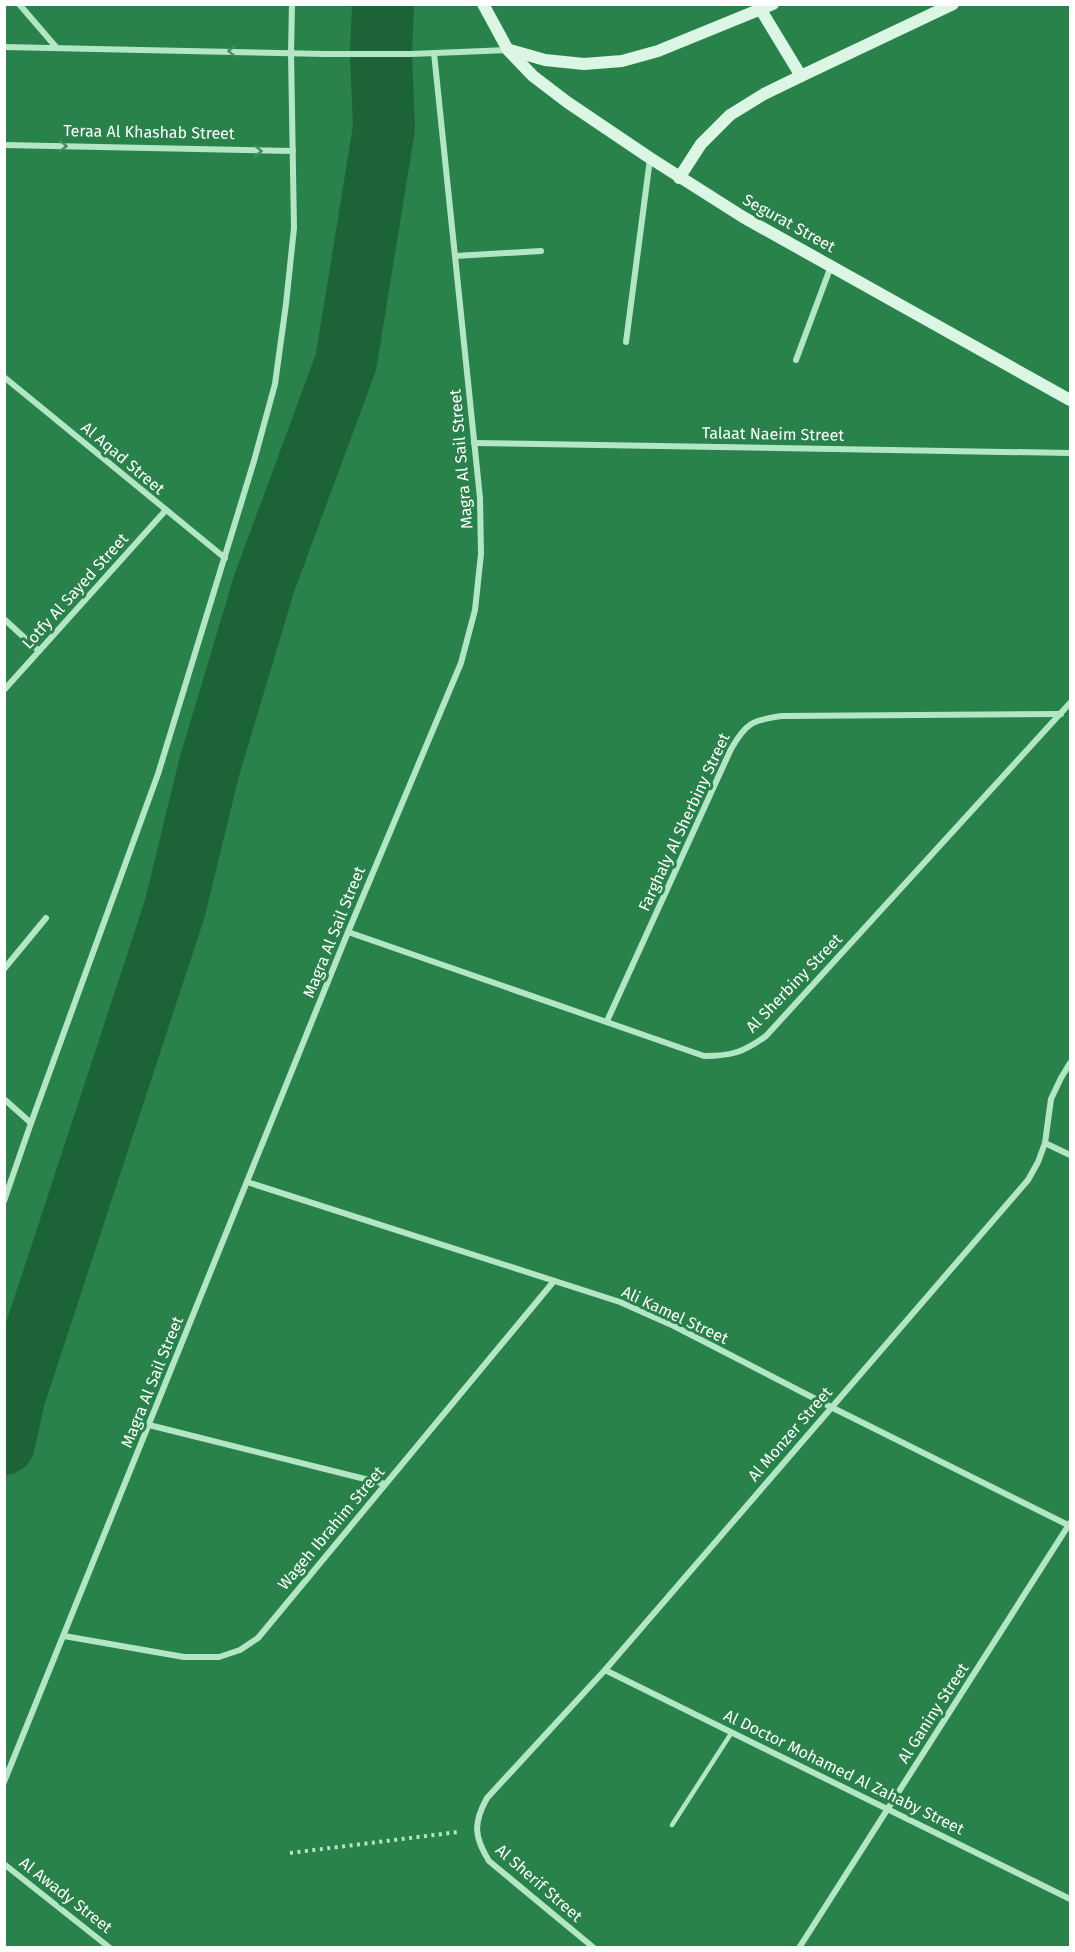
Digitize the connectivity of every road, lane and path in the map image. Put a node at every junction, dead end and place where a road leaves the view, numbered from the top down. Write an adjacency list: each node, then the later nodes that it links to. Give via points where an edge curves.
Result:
1 (19, 4): 8 (street)
2 (292, 4): 11 (street)
3 (483, 4): 9 (street, Segurat Street)
4 (773, 4): 6 (street)
5 (953, 4): 12 (street)
6 (761, 10): 9 (street, via 658,51 622,61 584,64 545,60); 12 (street)
7 (4, 47): 8 (street)
8 (56, 47): 11 (street, one-way to 8)
9 (508, 50): 10 (street); 15 (street, Segurat Street, via 567,102)
10 (434, 52): 11 (street); 18 (street, Magra Al Sail Street)
11 (291, 53): 14 (street)
12 (801, 76): 16 (street, via 730,115 701,144)
13 (4, 145): 14 (street, Teraa Al Khashab Street, one-way to 14)
14 (293, 151): 27 (street, via 294,228 275,384)
15 (650, 158): 16 (street, Segurat Street); 20 (street)
16 (679, 178): 19 (street, Segurat Street)
17 (541, 251): 18 (street)
18 (455, 256): 24 (street, Magra Al Sail Street)
19 (831, 266): 21 (street); 23 (street, Segurat Street)
20 (626, 342)
21 (796, 360)
22 (4, 377): 26 (street, Al Aqad Street)
23 (1071, 400)
24 (474, 443): 25 (street, Talaat Naeim Street); 34 (street, Magra Al Sail Street, via 482,554 472,620 460,663)
25 (1071, 453)
26 (165, 511): 27 (street, Al Aqad Street); 29 (street, Lotfy Al Sayed Street)
27 (225, 558): 39 (street, via 158,774)
28 (4, 619): 29 (street)
29 (39, 651): 30 (street, Lotfy Al Sayed Street)
30 (4, 690)
31 (1071, 703): 32 (street, Al Sherbiny Street)
32 (1061, 714): 36 (street, Al Sherbiny Street, via 766,1036 748,1049 726,1056 704,1056); 36 (street, Farghaly Al Sherbiny Street, via 782,716 751,723 731,749)
33 (46, 918): 35 (street)
34 (348, 932): 36 (street, Al Sherbiny Street); 42 (street, Magra Al Sail Street)
35 (4, 969)
36 (607, 1021)
37 (1071, 1063): 40 (street, Al Monzer Street, via 1051,1099)
38 (4, 1099): 39 (street)
39 (31, 1123): 43 (street)
40 (1045, 1143): 41 (street); 45 (street, Al Monzer Street, via 1028,1180 1016,1195)
41 (1071, 1155)
42 (247, 1182): 44 (street, Ali Kamel Street); 46 (street, Magra Al Sail Street)
43 (4, 1202)
44 (554, 1281): 45 (street, Ali Kamel Street, via 620,1302 674,1326); 47 (street, Wageh Ibrahim Street)
45 (831, 1407): 48 (street, Ali Kamel Street); 50 (street, Al Monzer Street)
46 (149, 1425): 47 (street); 49 (street, Magra Al Sail Street)
47 (385, 1484): 49 (street, Wageh Ibrahim Street, via 258,1638 240,1650 219,1658 184,1657)
48 (1070, 1524): 53 (street, Al Ganiny Street)
49 (64, 1636): 52 (street, Magra Al Sail Street)
50 (604, 1670): 51 (street, Al Doctor Mohamed Al Zahaby Street); 55 (street, Al Monzer Street, via 487,1798 478,1813)
51 (732, 1732): 53 (street, Al Doctor Mohamed Al Zahaby Street); 54 (lane)
52 (4, 1782)
53 (888, 1809): 58 (street, Al Doctor Mohamed Al Zahaby Street); 61 (street, Al Ganiny Street)
54 (672, 1825)
55 (476, 1830): 56 (path); 60 (street, Al Sherif Street, via 480,1847 489,1860)
56 (290, 1853)
57 (4, 1864): 59 (street, Al Awady Street)
58 (1071, 1899)
59 (110, 1947)
60 (594, 1947)
61 (799, 1947)

